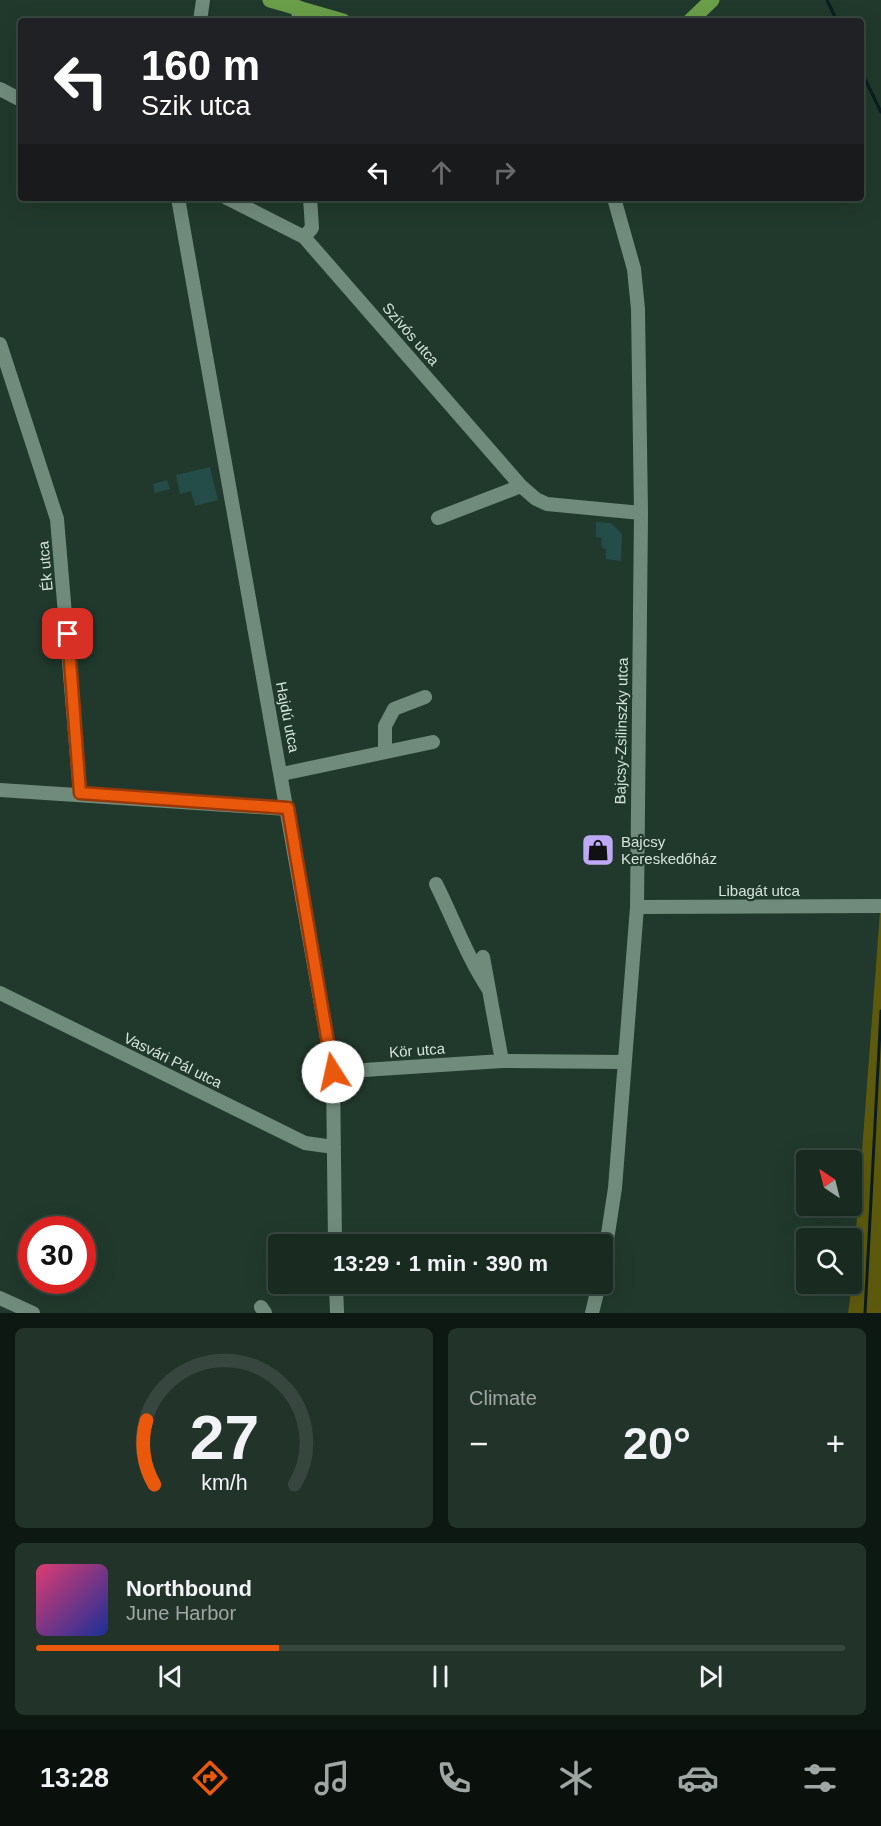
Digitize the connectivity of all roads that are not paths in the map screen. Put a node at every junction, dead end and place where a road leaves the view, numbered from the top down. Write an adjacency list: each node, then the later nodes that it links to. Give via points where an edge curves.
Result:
1 (204, 0): 5 (street)
2 (270, 0): 4 (main road)
3 (712, 0): 7 (main road)
4 (298, 14): 6 (main road)
5 (201, 18)
6 (324, 18)
7 (693, 18)
8 (0, 89): 9 (street)
9 (18, 98)
10 (179, 201): 22 (street, Hajdú utca)
11 (232, 201): 14 (street)
12 (310, 201): 14 (street, via 312,228)
13 (615, 201): 17 (street, Bajcsy-Zsilinszky utca, via 634,268 638,309)
14 (304, 237): 16 (street, Szívós utca)
15 (0, 344): 24 (street, Ék utca, via 57,519)
16 (521, 486): 17 (street, Szívós utca, via 547,504); 18 (street)
17 (641, 513): 28 (street, Bajcsy-Zsilinszky utca)
18 (438, 518)
19 (425, 698): 21 (street, via 394,709 385,726)
20 (433, 742): 21 (street)
21 (385, 751): 22 (street)
22 (282, 774): 25 (street, Hajdú utca)
23 (0, 789): 24 (street)
24 (80, 793): 25 (street)
25 (288, 808): 34 (street, Hajdú utca)
26 (436, 884): 30 (street, via 467,955)
27 (881, 906): 28 (street, Libagát utca)
28 (637, 907): 33 (street, Bajcsy-Zsilinszky utca)
29 (483, 957): 30 (street)
30 (489, 990): 32 (street)
31 (0, 993): 35 (street, Vasvári Pál utca, via 304,1143)
32 (502, 1061): 33 (street, Kör utca); 34 (street, Kör utca)
33 (624, 1062): 37 (street, Bajcsy-Zsilinszky utca)
34 (333, 1072): 35 (street, Hajdú utca)
35 (334, 1147): 36 (street, Hajdú utca)
36 (335, 1234)
37 (608, 1234)
38 (336, 1294): 42 (street)
39 (597, 1294): 43 (street)
40 (0, 1298): 41 (street)
41 (33, 1313)
42 (337, 1313)
43 (592, 1313)

